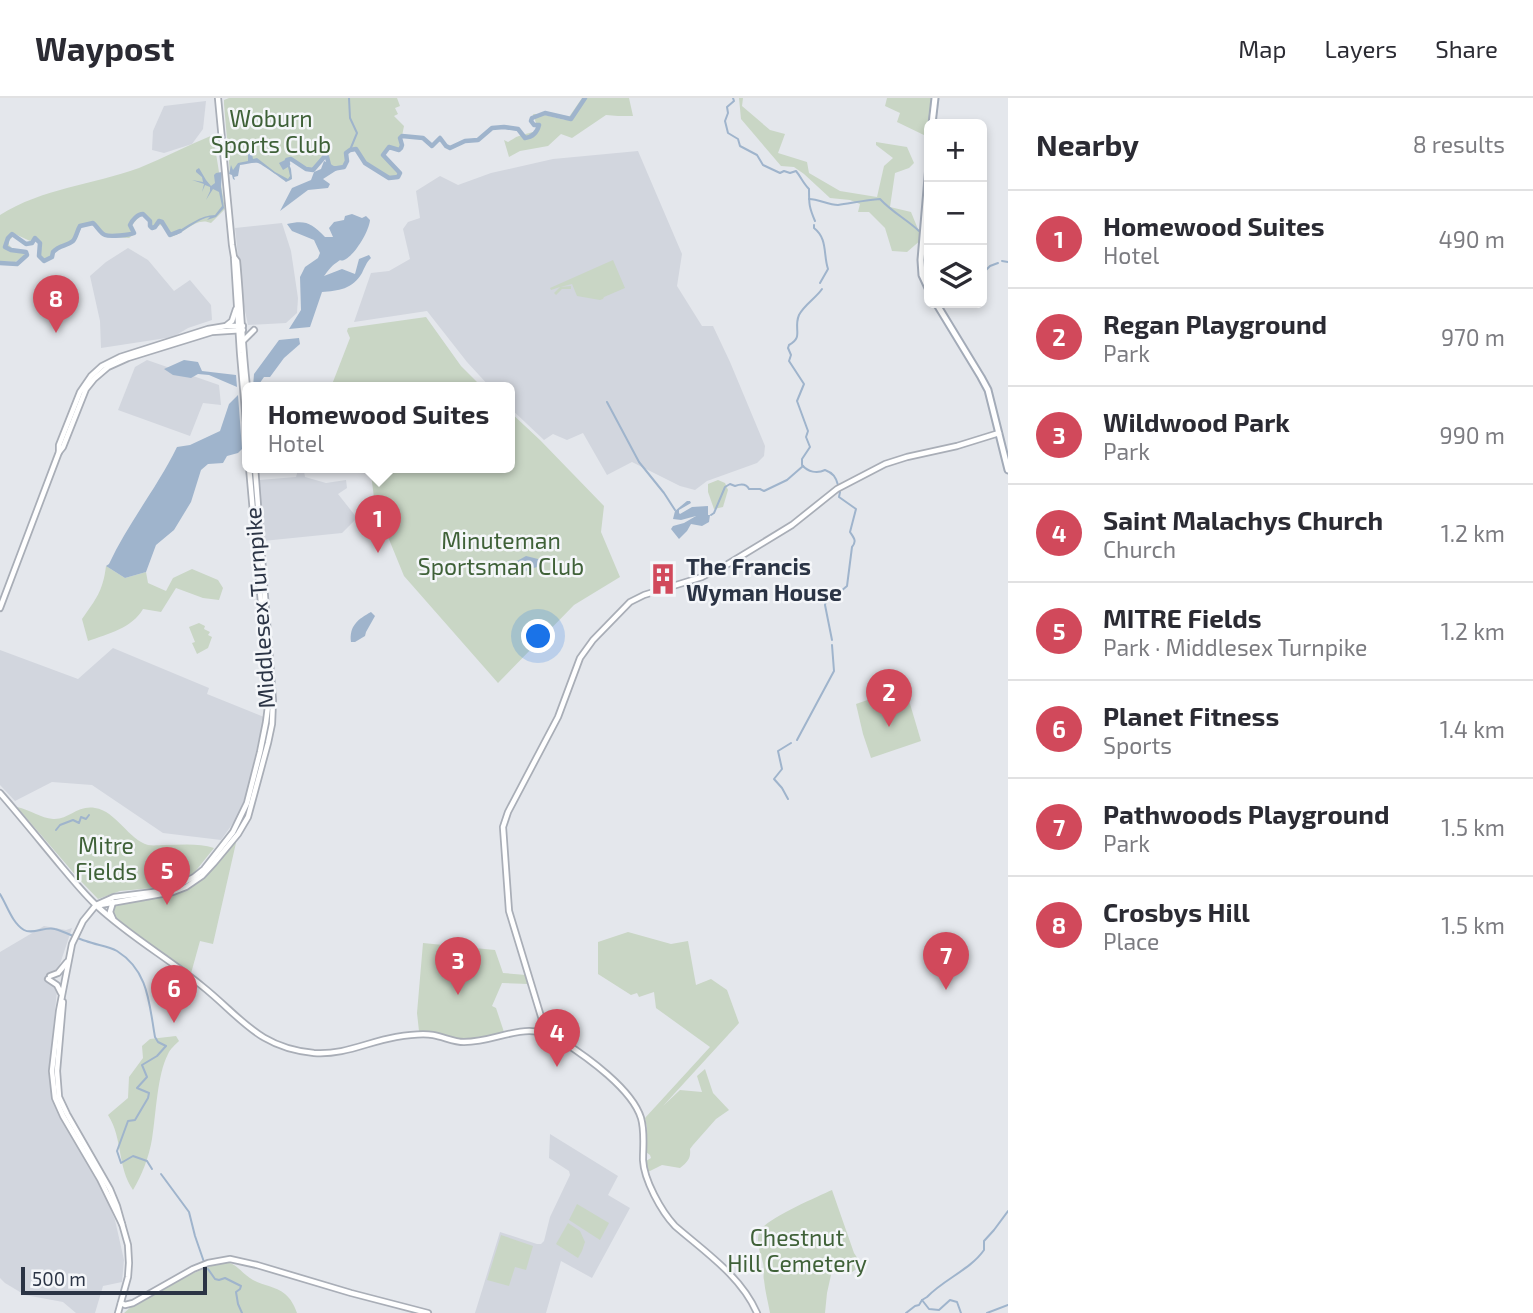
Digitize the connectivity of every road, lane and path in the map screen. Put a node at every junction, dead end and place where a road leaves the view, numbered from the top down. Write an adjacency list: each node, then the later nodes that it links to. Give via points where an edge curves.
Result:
1 (218, 98): 5 (main road)
2 (935, 98): 3 (main road)
3 (933, 119)
4 (928, 182): 6 (main road, via 921,263)
5 (234, 257): 7 (main road); 10 (main road)
6 (924, 279)
7 (238, 302): 9 (main road); 10 (main road)
8 (939, 308): 15 (main road, via 988,390)
9 (226, 326): 10 (main road); 16 (main road, via 136,351 102,366 80,392)
10 (241, 328): 12 (main road); 13 (main road); 16 (main road, via 201,335 103,370 86,389)
11 (254, 330): 12 (main road)
12 (243, 342): 14 (main road)
13 (244, 382)
14 (247, 382)
15 (999, 433): 17 (main road); 27 (main road, via 900,459 867,473 728,564 632,600 590,643 503,827 509,911)
16 (59, 453): 19 (main road)
17 (1008, 471)
18 (253, 473): 20 (main road, Middlesex Turnpike)
19 (0, 608)
20 (270, 682): 22 (main road, Middlesex Turnpike, via 273,715 268,743 238,834 202,876 186,887); 23 (main road, Middlesex Turnpike, via 267,722 247,803 214,857 177,886 114,897)
21 (0, 793): 23 (main road)
22 (113, 902): 23 (main road, Middlesex Turnpike); 24 (main road)
23 (96, 905): 24 (main road); 25 (main road, via 77,932)
24 (113, 919): 27 (main road, via 202,985 251,1030 287,1048 330,1053 408,1035 466,1042 515,1032)
25 (67, 961): 26 (main road); 26 (main road, via 49,977)
26 (62, 997): 28 (main road, via 52,1071 55,1098 122,1224 129,1264)
27 (546, 1033): 31 (main road, via 599,1068 633,1102 643,1126 646,1174 663,1210 739,1284)
28 (121, 1303): 29 (main road); 30 (main road, via 133,1303 193,1269 230,1259)
29 (118, 1313)
30 (428, 1313)
31 (757, 1313)

